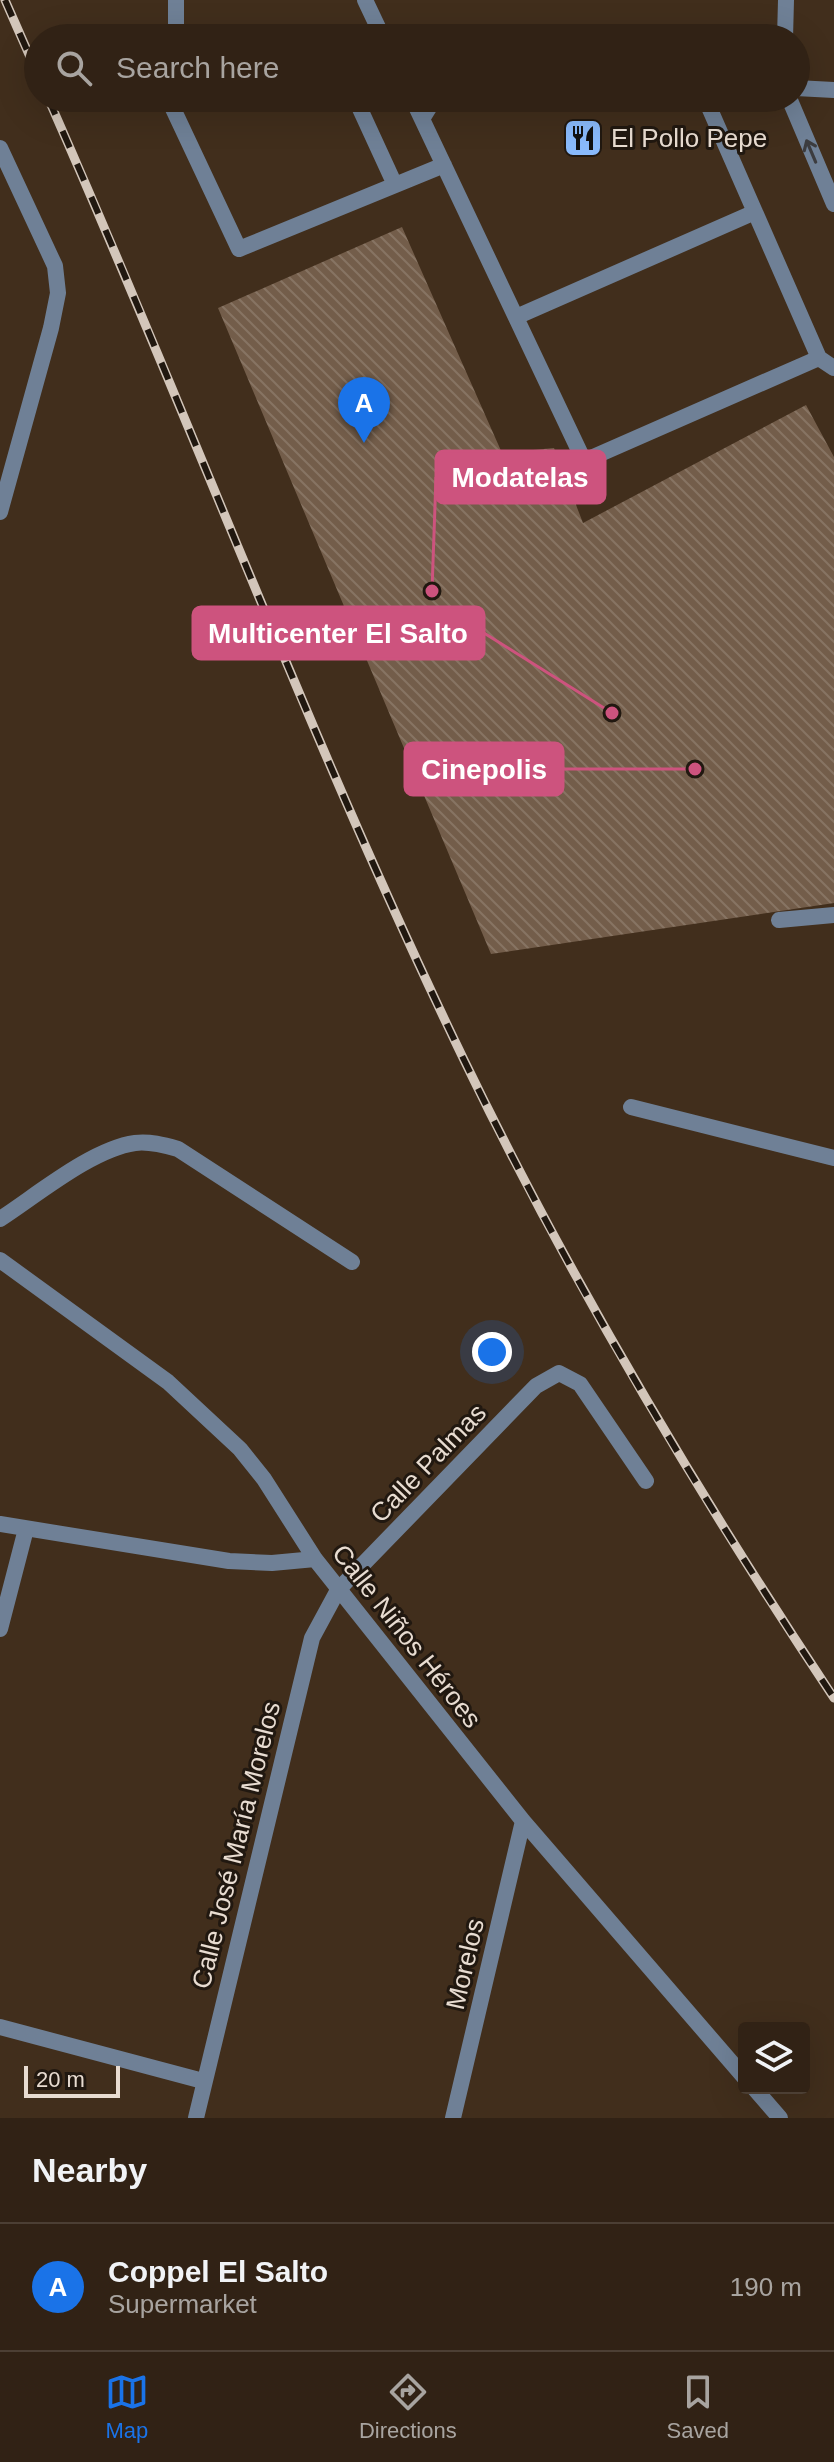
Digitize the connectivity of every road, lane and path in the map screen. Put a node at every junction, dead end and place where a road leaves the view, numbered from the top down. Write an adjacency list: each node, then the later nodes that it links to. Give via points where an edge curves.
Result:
1 (176, 0): 4 (street)
2 (365, 0): 5 (street)
3 (786, 0): 6 (street)
4 (176, 24)
5 (376, 24)
6 (785, 24)
7 (810, 89): 8 (street)
8 (834, 90)
9 (175, 112): 18 (street, via 239,249)
10 (361, 112): 18 (street)
11 (419, 112): 15 (street)
12 (426, 112): 15 (street)
13 (711, 112): 20 (street)
14 (795, 112): 19 (street, one-way to 14)
15 (422, 119): 17 (street)
16 (0, 148): 24 (street, via 55,266 58,293)
17 (444, 165): 18 (street); 21 (street)
18 (395, 185)
19 (834, 204)
20 (755, 212): 21 (street); 22 (street)
21 (516, 317): 22 (street, via 584,461)
22 (819, 358): 23 (street)
23 (834, 368)
24 (0, 512)
25 (834, 915): 26 (street)
26 (779, 920)
27 (631, 1107): 28 (street)
28 (834, 1158)
29 (0, 1219): 31 (street, via 99,1154 138,1143 159,1144 178,1149)
30 (0, 1260): 35 (street, Calle Niños Héroes, via 168,1382 240,1449)
31 (352, 1262)
32 (646, 1481): 36 (street, Calle Palmas, via 580,1384 559,1373 536,1386)
33 (0, 1524): 34 (street)
34 (26, 1529): 35 (street, via 229,1561); 37 (street)
35 (315, 1559): 36 (street, Calle Niños Héroes)
36 (338, 1590): 38 (street, Calle Niños Héroes); 41 (street, Calle José María Morelos, via 312,1638)
37 (0, 1629)
38 (523, 1821): 40 (street, Calle Niños Héroes); 44 (street, Morelos)
39 (0, 2027): 41 (street)
40 (738, 2070)
41 (203, 2081): 43 (street, Calle José María Morelos)
42 (759, 2094): 45 (street)
43 (196, 2118)
44 (453, 2118)
45 (780, 2118)

